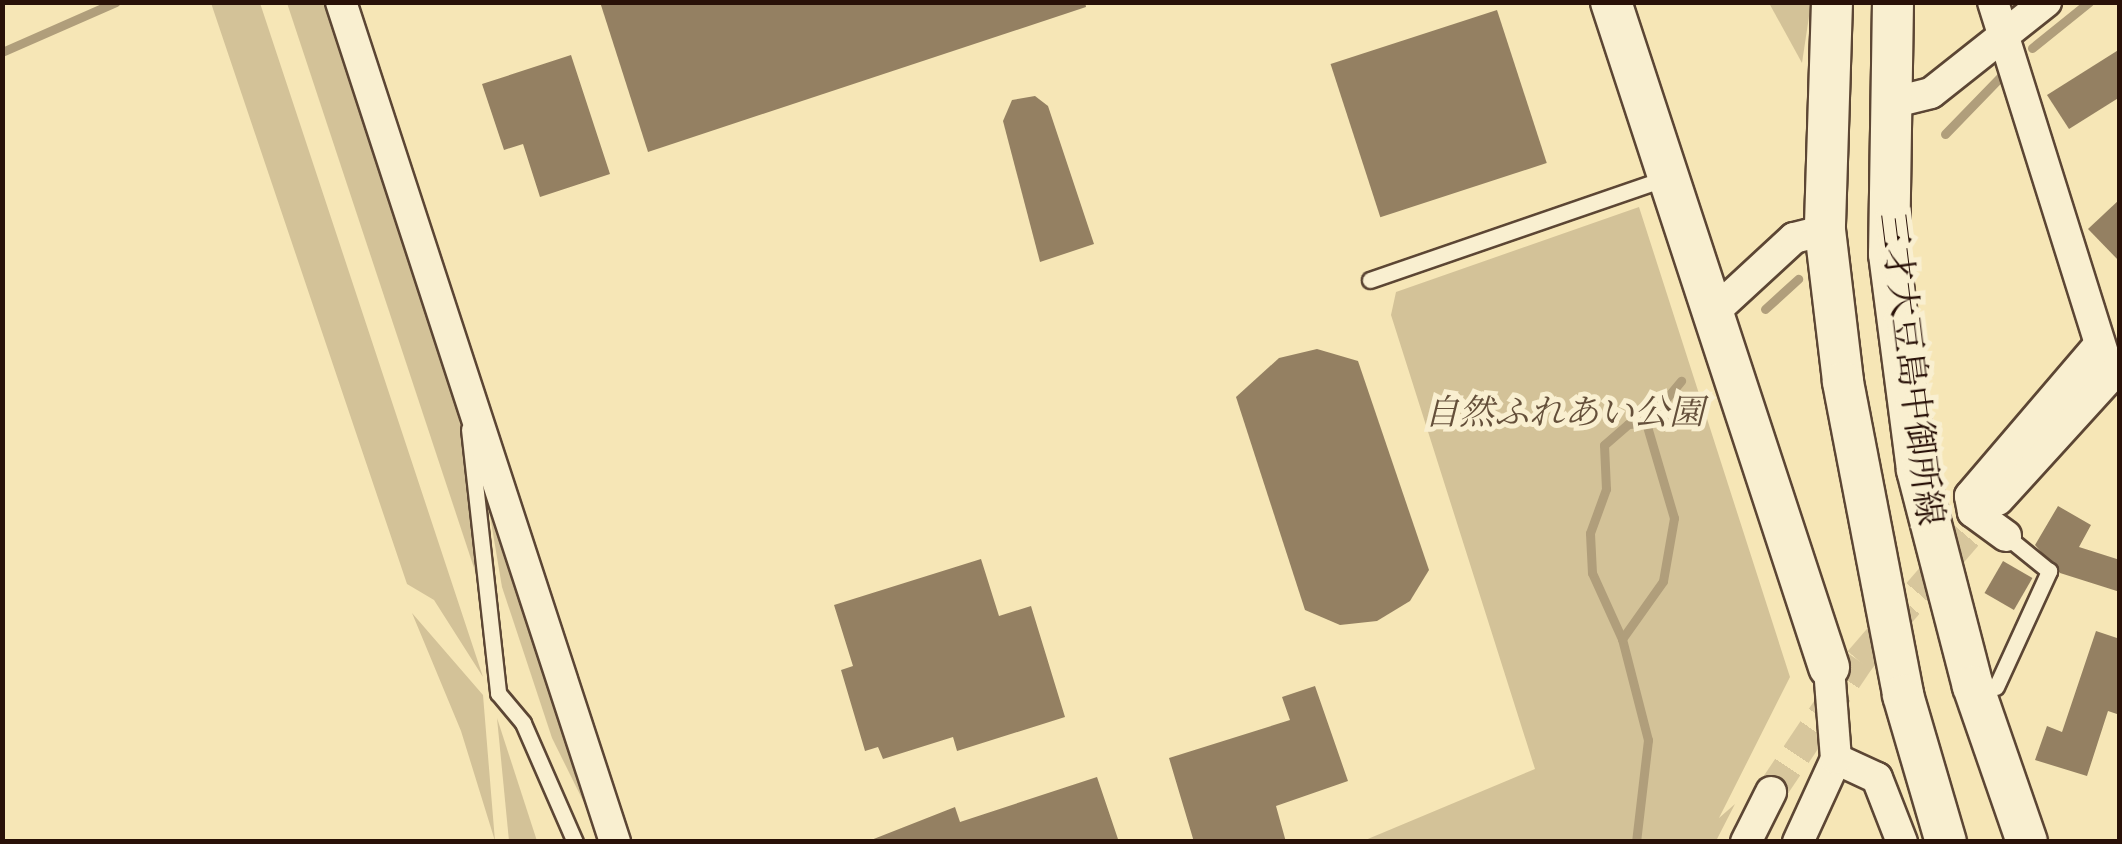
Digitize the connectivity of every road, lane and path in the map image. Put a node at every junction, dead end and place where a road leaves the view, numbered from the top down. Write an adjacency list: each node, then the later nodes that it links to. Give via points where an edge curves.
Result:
1 (341, 2): 14 (street)
2 (1611, 2): 9 (main road)
3 (1832, 2): 10 (main road, 三才大豆島中御所線)
4 (1894, 2): 8 (main road, 三才大豆島中御所線)
5 (1993, 2): 7 (street)
6 (2046, 2): 7 (street)
7 (2004, 37): 8 (street, via 1932,93); 13 (street)
8 (1888, 104): 27 (main road, 三才大豆島中御所線, via 1890,254 1917,470 1973,686)
9 (1670, 177): 11 (lane); 12 (main road)
10 (1825, 230): 12 (street, via 1794,238); 26 (main road, 三才大豆島中御所線, via 1868,527)
11 (1370, 280)
12 (1716, 310): 17 (main road)
13 (2113, 373): 15 (street); 16 (street, via 1970,496 1973,512)
14 (467, 390): 21 (lane, via 498,693 523,723); 22 (street)
15 (1998, 500)
16 (2006, 536): 18 (lane, via 2049,571)
17 (1829, 667): 19 (street)
18 (1996, 687)
19 (1836, 758): 24 (street); 25 (street, via 1877,778)
20 (1771, 792): 23 (street)
21 (575, 842)
22 (615, 842)
23 (1746, 842)
24 (1798, 842)
25 (1902, 842)
26 (1946, 842)
27 (2028, 842)

